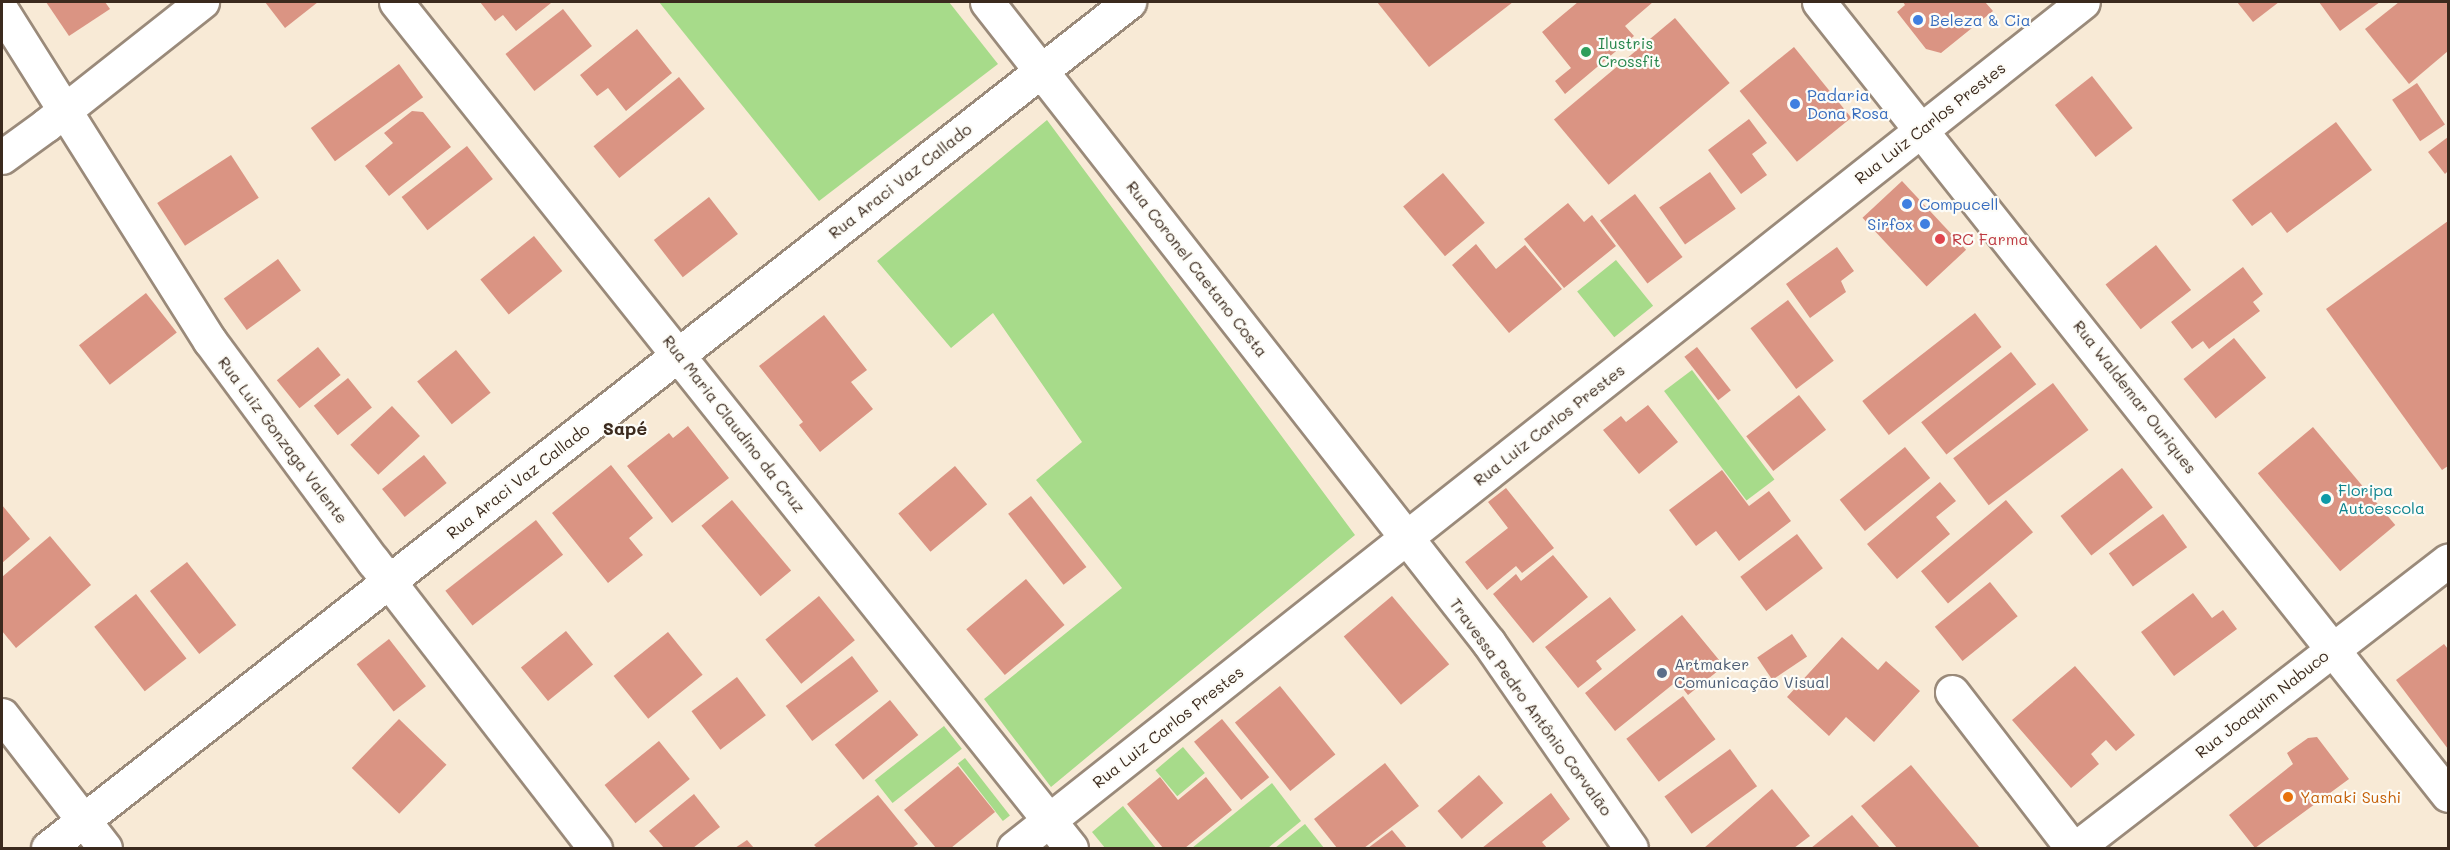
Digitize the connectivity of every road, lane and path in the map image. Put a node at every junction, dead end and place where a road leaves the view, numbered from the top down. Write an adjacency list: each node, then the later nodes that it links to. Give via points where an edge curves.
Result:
1 (202, 2): 9 (street)
2 (396, 2): 12 (street, Rua Maria Claudino da Cruz)
3 (987, 2): 8 (street, Rua Coronel Caetano Costa)
4 (1130, 2): 8 (street, Rua Araci Vaz Callado)
5 (1819, 2): 10 (street, Rua Waldemar Ouriques)
6 (2084, 2): 10 (street, Rua Luiz Carlos Prestes)
7 (2, 11): 9 (street, Rua Luiz Gonzaga Valente)
8 (1042, 70): 12 (street, Rua Araci Vaz Callado); 13 (street, Rua Coronel Caetano Costa)
9 (63, 111): 11 (street); 15 (street, Rua Luiz Gonzaga Valente, via 210,341)
10 (1923, 129): 13 (street, Rua Luiz Carlos Prestes); 16 (street, Rua Waldemar Ouriques)
11 (2, 157)
12 (678, 355): 15 (street, Rua Araci Vaz Callado); 21 (street, Rua Maria Claudino da Cruz)
13 (1406, 538): 21 (street, Rua Luiz Carlos Prestes); 27 (street, Travessa Pedro Antônio Corvalão, via 1488,643)
14 (2448, 561): 16 (street, Rua Joaquim Nabuco)
15 (389, 582): 20 (street, Rua Araci Vaz Callado); 24 (street, Rua Luiz Gonzaga Valente)
16 (2333, 648): 19 (street, Rua Waldemar Ouriques); 28 (street, Rua Joaquim Nabuco)
17 (1952, 692): 28 (street)
18 (2, 715): 20 (street)
19 (2448, 795)
20 (84, 821): 22 (street, Rua Araci Vaz Callado); 23 (street)
21 (1049, 821): 25 (street, Rua Luiz Carlos Prestes); 26 (street, Rua Maria Claudino da Cruz)
22 (48, 849)
23 (105, 849)
24 (595, 849)
25 (1014, 849)
26 (1071, 849)
27 (1631, 849)
28 (2074, 849)

